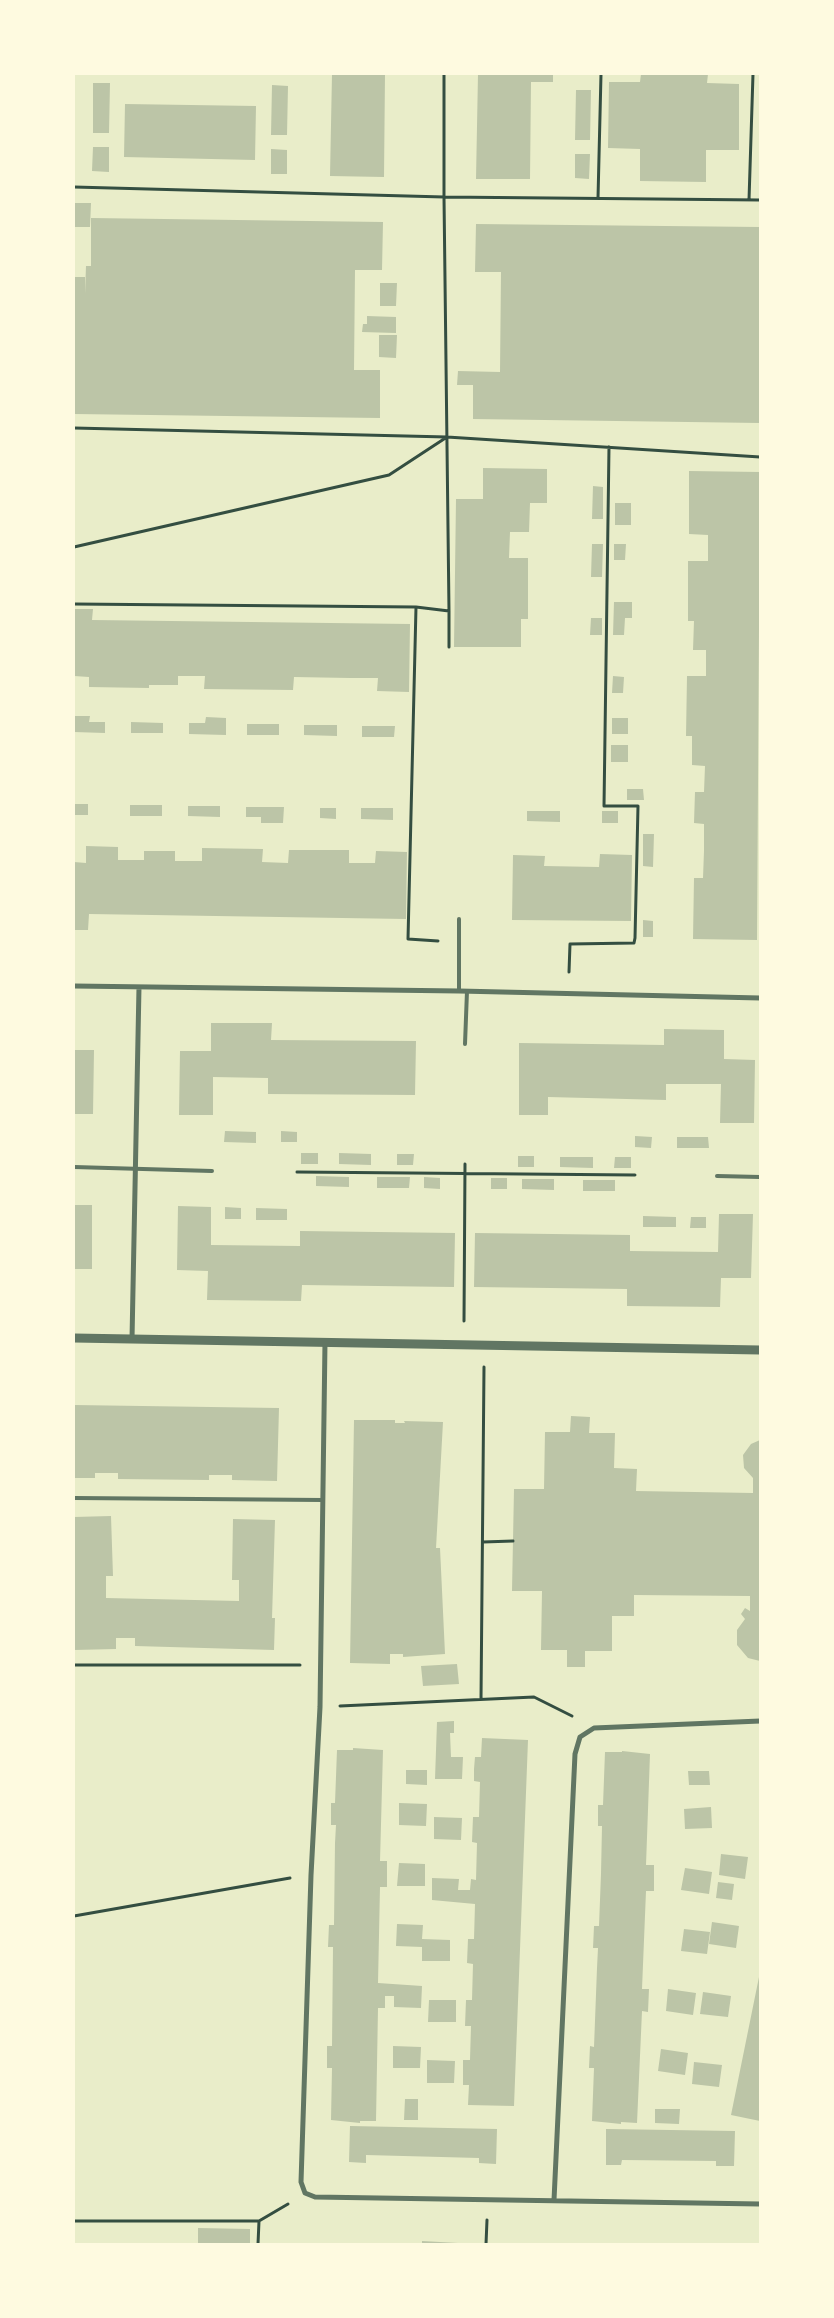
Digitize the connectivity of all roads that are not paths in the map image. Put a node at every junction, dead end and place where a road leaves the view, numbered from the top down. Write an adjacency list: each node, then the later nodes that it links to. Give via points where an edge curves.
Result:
1 (459, 919): 4 (lane)
2 (74, 986): 3 (street)
3 (139, 987): 4 (street); 9 (street)
4 (459, 990): 5 (street)
5 (467, 991): 6 (street); 7 (lane)
6 (760, 998)
7 (465, 1044)
8 (74, 1167): 9 (lane)
9 (135, 1169): 10 (lane); 14 (street)
10 (212, 1171)
11 (717, 1176): 12 (lane)
12 (760, 1177)
13 (74, 1338): 14 (street)
14 (132, 1339): 15 (street)
15 (325, 1342): 16 (street); 18 (street)
16 (760, 1350)
17 (74, 1498): 18 (lane)
18 (323, 1500): 20 (street, via 320,1707 301,2182 305,2193 315,2197)
19 (760, 1721): 20 (street, via 594,1728 580,1737 575,1754)
20 (554, 2200): 21 (street)
21 (760, 2204)

